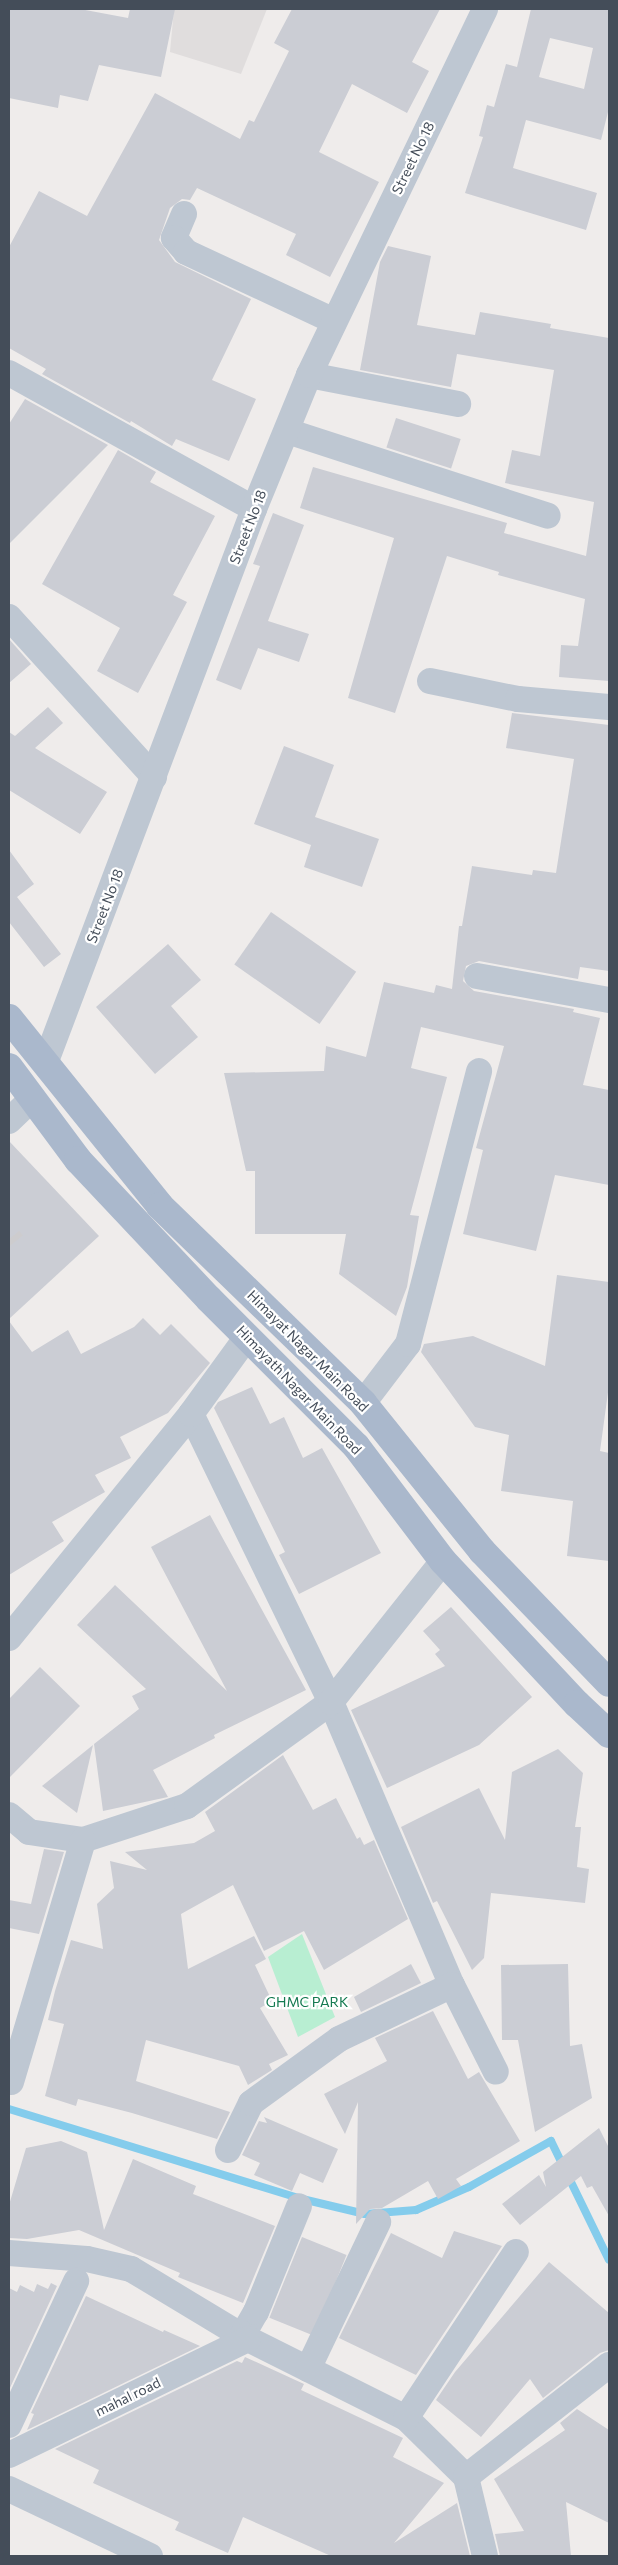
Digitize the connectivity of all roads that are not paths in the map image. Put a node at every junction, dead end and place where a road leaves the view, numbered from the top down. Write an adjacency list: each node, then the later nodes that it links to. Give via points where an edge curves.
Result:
1 (485, 9): 3 (street, Street No 18)
2 (184, 214): 3 (street, via 174,238 186,252)
3 (334, 321): 5 (street, Street No 18)
4 (9, 373): 8 (street)
5 (309, 375): 6 (street); 7 (street, Street No 18)
6 (458, 404)
7 (286, 431): 8 (street, Street No 18); 9 (street)
8 (254, 509): 13 (street, Street No 18)
9 (548, 516)
10 (9, 617): 13 (street)
11 (430, 681): 12 (street, via 518,699)
12 (609, 707)
13 (154, 777): 17 (street, Street No 18)
14 (477, 976): 15 (street)
15 (609, 1000)
16 (9, 1018): 17 (main road, Himayat Nagar Main Road)
17 (46, 1061): 23 (main road, Himayat Nagar Main Road, via 160,1206)
18 (9, 1067): 20 (main road, Himayath Nagar Main Road)
19 (479, 1071): 23 (street, via 408,1344)
20 (33, 1098): 21 (street); 22 (main road, Himayath Nagar Main Road, via 78,1160)
21 (9, 1121)
22 (247, 1337): 24 (street); 25 (main road, Himayath Nagar Main Road, via 356,1446)
23 (363, 1403): 27 (main road, Himayat Nagar Main Road, via 482,1550)
24 (192, 1414): 26 (street); 28 (street)
25 (443, 1561): 28 (street); 29 (main road, Himayath Nagar Main Road, via 576,1704)
26 (9, 1638)
27 (609, 1683)
28 (331, 1702): 31 (street, via 187,1806); 32 (street)
29 (609, 1734)
30 (9, 1815): 31 (street, via 29,1832)
31 (83, 1840): 33 (street)
32 (452, 1985): 34 (street); 36 (street, via 339,2039 251,2104)
33 (19, 2019): 35 (street)
34 (496, 2072)
35 (11, 2082)
36 (228, 2150)
37 (299, 2206): 42 (street)
38 (378, 2222): 44 (street)
39 (516, 2252): 45 (street)
40 (9, 2254): 42 (street, via 87,2259 131,2269)
41 (76, 2280): 46 (street)
42 (245, 2337): 44 (street); 47 (street, mahal road)
43 (609, 2365): 48 (street)
44 (308, 2369): 45 (street)
45 (406, 2418): 48 (street)
46 (9, 2425)
47 (9, 2455)
48 (466, 2477): 51 (street)
49 (9, 2489): 50 (street)
50 (139, 2551)
51 (485, 2556)

